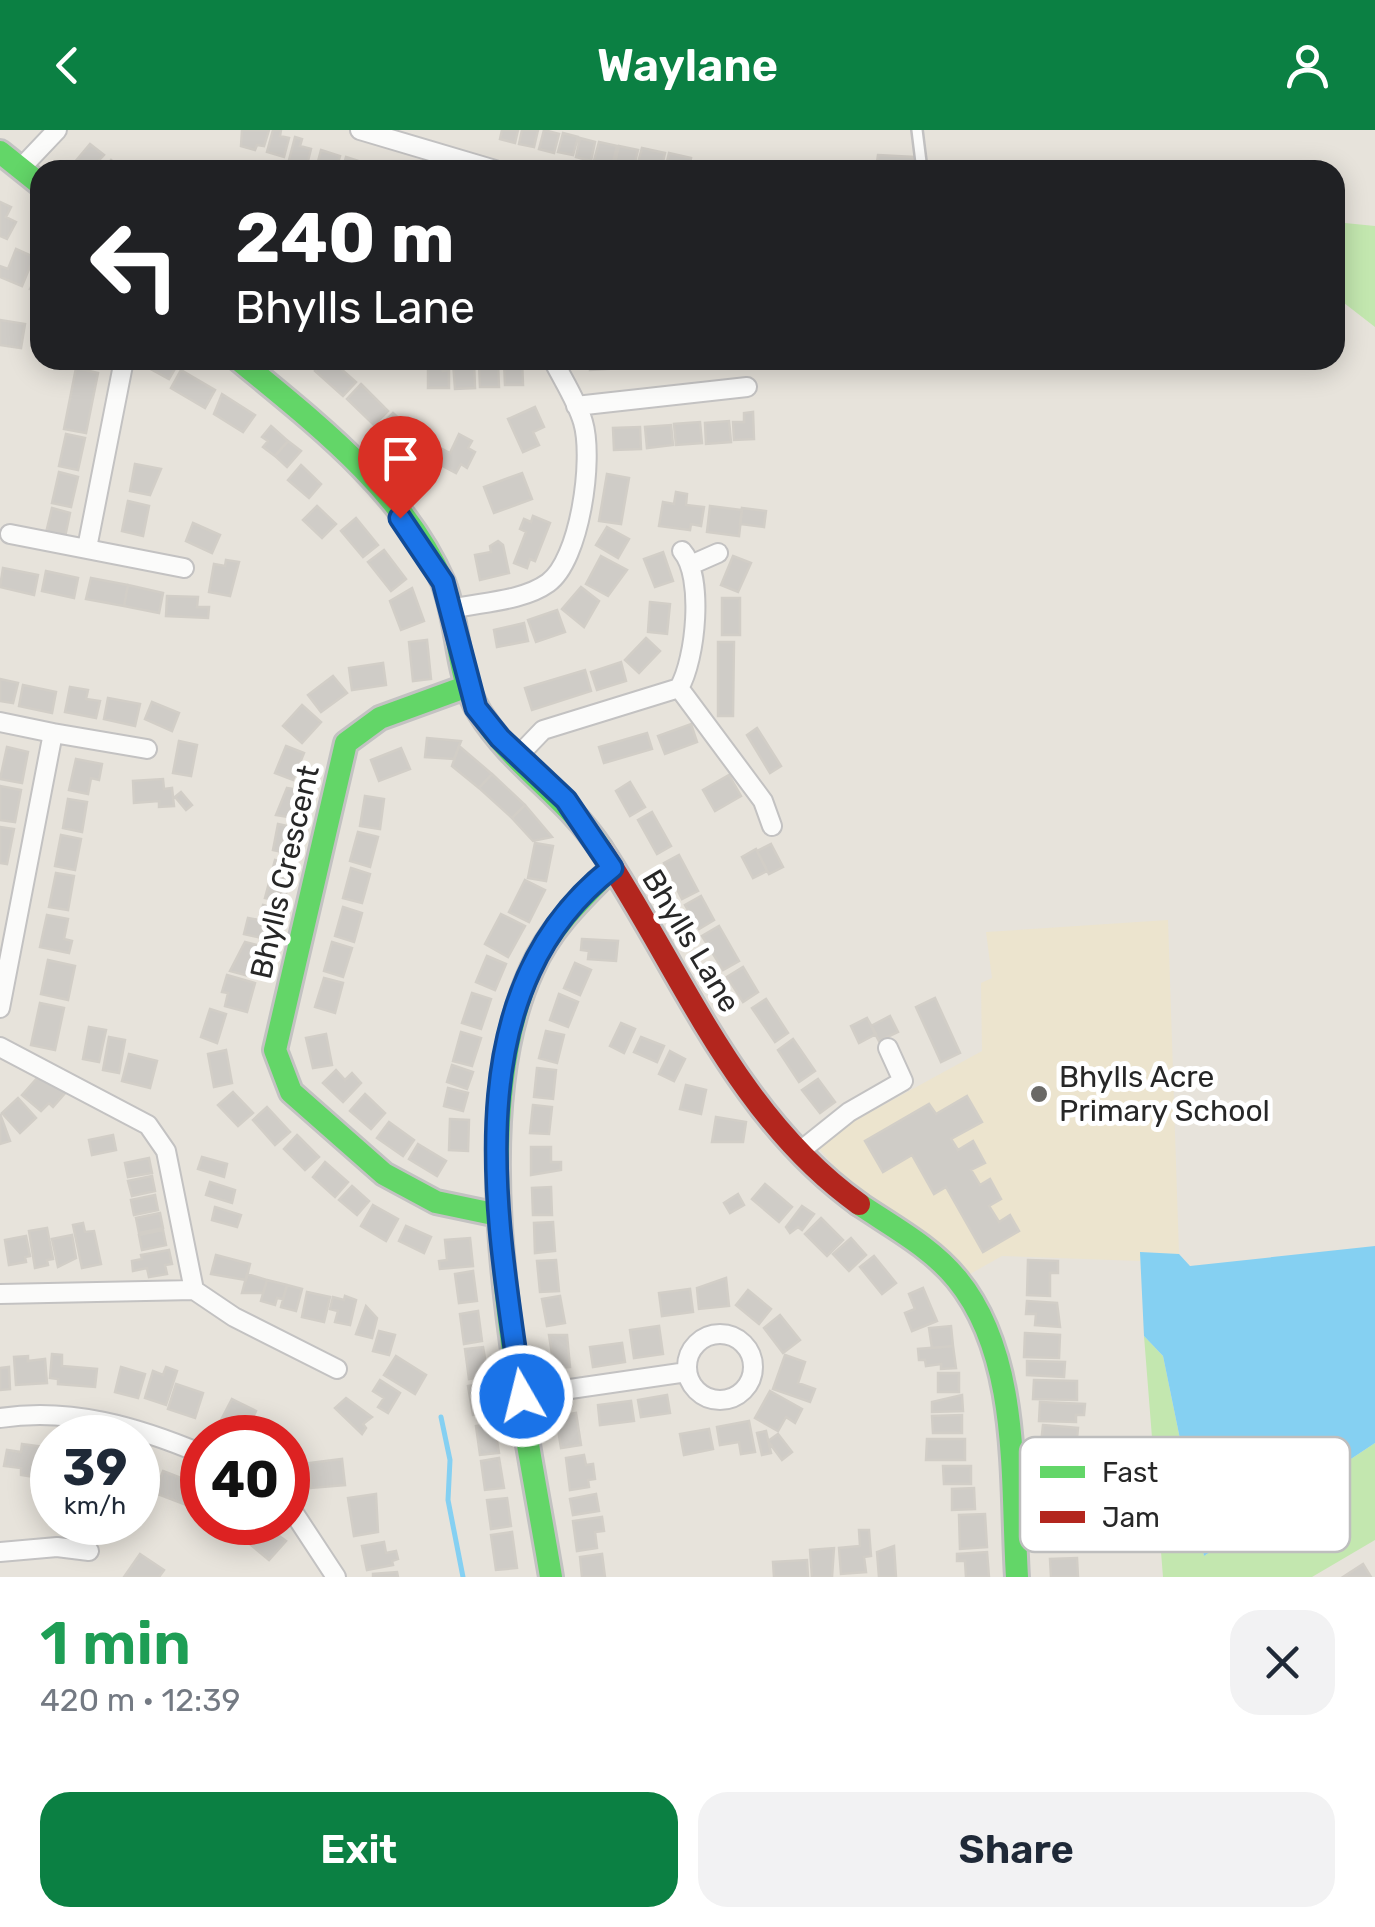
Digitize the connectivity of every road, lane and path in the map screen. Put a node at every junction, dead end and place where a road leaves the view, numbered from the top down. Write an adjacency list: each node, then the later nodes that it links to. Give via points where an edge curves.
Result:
1 (57, 130): 7 (street)
2 (360, 130): 5 (street)
3 (917, 130): 6 (lane)
4 (0, 152): 7 (street)
5 (461, 160)
6 (921, 160)
7 (20, 169): 8 (street)
8 (30, 176)
9 (122, 370): 15 (street)
10 (252, 370): 18 (street, Bhylls Lane, via 320,425 383,494 433,563)
11 (557, 370): 13 (street)
12 (747, 386): 13 (street)
13 (576, 406): 18 (street, via 586,453 581,508 565,566 534,591)
14 (10, 534): 15 (street)
15 (87, 548): 17 (street)
16 (718, 553): 20 (street, via 688,557 691,655)
17 (184, 568)
18 (452, 608): 19 (street, Bhylls Lane)
19 (468, 686): 24 (street, Bhylls Lane, via 488,725); 32 (street, Bhylls Crescent, via 380,718 346,742 279,1030 278,1065 292,1092 389,1181 452,1209)
20 (679, 688): 24 (street, via 543,730); 25 (street)
21 (0, 722): 22 (street)
22 (53, 733): 23 (street); 27 (street)
23 (147, 749)
24 (519, 755): 26 (street, Bhylls Lane, via 574,810)
25 (762, 818)
26 (612, 868): 31 (street, Bhylls Lane, via 742,1081); 32 (street, via 562,916 515,1013 496,1107)
27 (7, 940): 28 (street)
28 (0, 1008)
29 (0, 1047): 33 (street, via 148,1124 166,1151)
30 (888, 1048): 31 (street, via 903,1081)
31 (799, 1152): 45 (street, Bhylls Lane, via 839,1190 924,1247 968,1294 986,1330 1000,1390)
32 (498, 1216): 37 (street)
33 (194, 1290): 34 (street); 35 (street)
34 (0, 1294)
35 (337, 1369)
36 (687, 1372): 37 (street)
37 (522, 1396): 44 (street)
38 (0, 1418): 39 (street, via 92,1418)
39 (180, 1444)
40 (310, 1537): 43 (street)
41 (89, 1550): 42 (street)
42 (0, 1552)
43 (336, 1577)
44 (550, 1577)
45 (1017, 1577)

